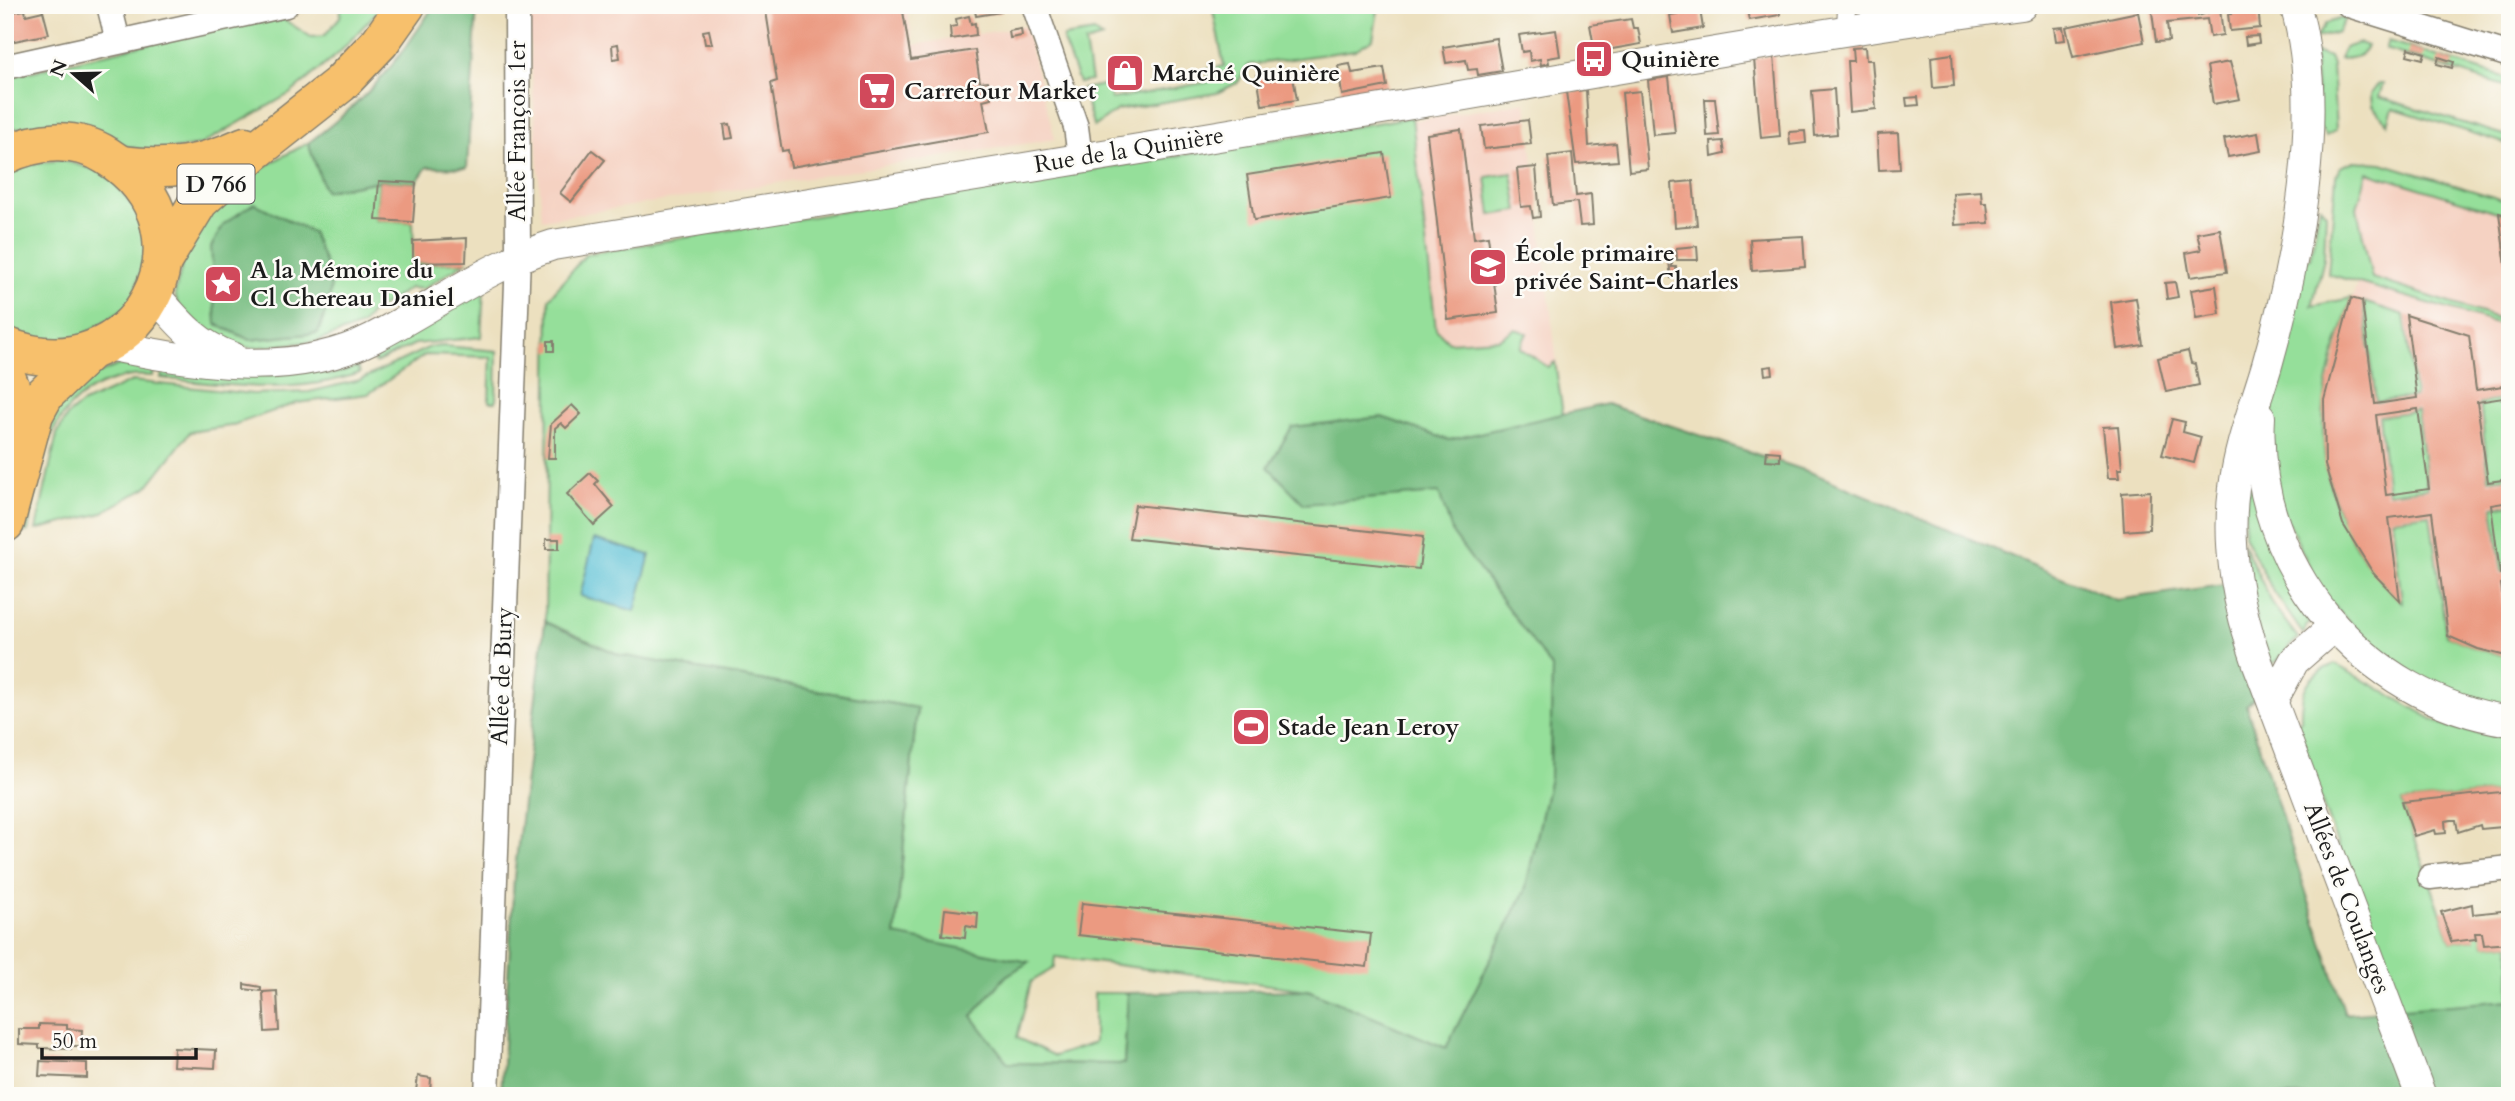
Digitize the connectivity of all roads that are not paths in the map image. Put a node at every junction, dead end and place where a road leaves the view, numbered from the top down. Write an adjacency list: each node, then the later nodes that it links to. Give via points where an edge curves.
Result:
1 (109, 5): 10 (street)
2 (286, 5): 10 (street)
3 (406, 5): 13 (main road, D 766, via 380,42 340,84)
4 (517, 5): 17 (street, Allée François 1er)
5 (1034, 5): 15 (street, via 1076,127)
6 (2022, 5): 9 (street, Rue de la Quinière)
7 (2295, 5): 22 (street, via 2304,46 2305,173)
8 (2349, 5): 11 (street)
9 (1846, 17): 15 (street, Rue de la Quinière)
10 (118, 41): 12 (street)
11 (2510, 55)
12 (5, 67)
13 (288, 125): 16 (main road, D 766, via 206,163 150,169); 18 (main road, D 766, via 199,201)
14 (5, 155): 16 (main road, D 766, via 60,142 82,145)
15 (1080, 157): 17 (street, Rue de la Quinière, via 553,245)
16 (121, 165): 18 (main road, via 137,180 158,217)
17 (518, 256): 21 (street, Rue de la Quinière, via 344,351 302,361); 30 (street, Allée de Bury)
18 (158, 277): 20 (main road, D 766, via 142,315); 21 (street, Rue de la Quinière, via 179,324 208,348)
19 (5, 346): 20 (main road, via 32,356 60,358)
20 (97, 349): 21 (street, Rue de la Quinière, via 212,363); 24 (main road, D 766, via 45,394 34,414)
21 (260, 363)
22 (2267, 364): 25 (street, via 2259,431 2268,503 2296,573); 26 (street, Allées de Coulanges, via 2239,456 2232,537 2237,593)
23 (5, 374): 24 (main road, D 766, via 13,422)
24 (8, 508)
25 (2334, 626): 26 (street, via 2294,661); 27 (street, via 2367,659 2417,692 2456,709)
26 (2273, 700): 31 (street, Allées de Coulanges)
27 (2510, 721)
28 (2510, 868): 29 (street)
29 (2430, 877)
30 (487, 1096)
31 (2421, 1096)

